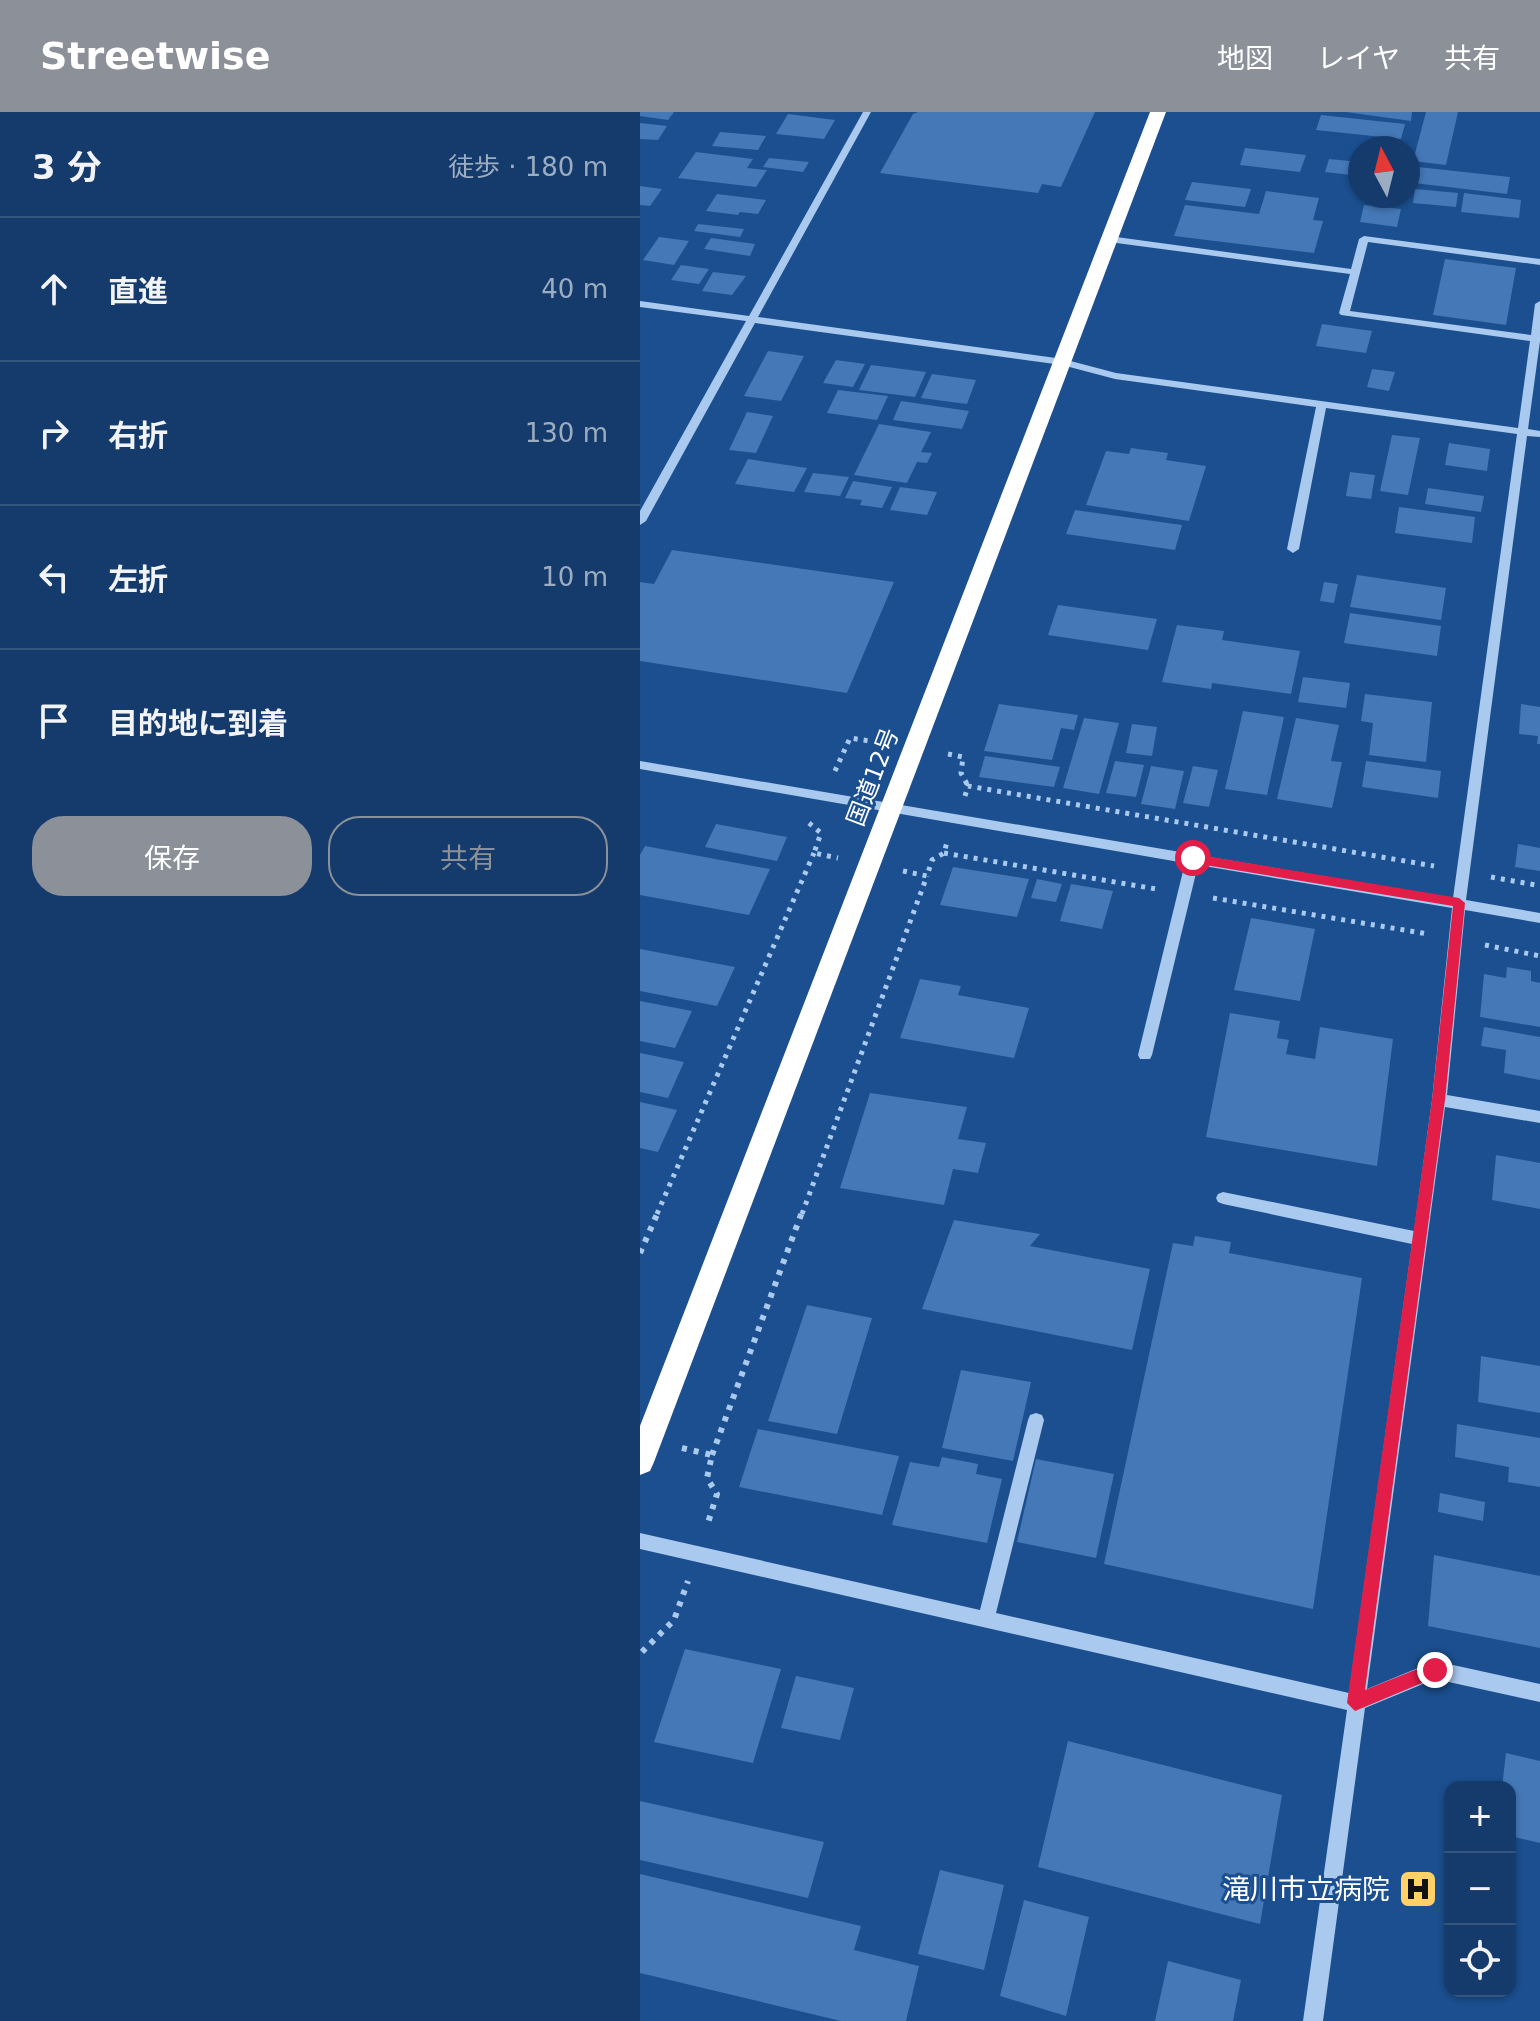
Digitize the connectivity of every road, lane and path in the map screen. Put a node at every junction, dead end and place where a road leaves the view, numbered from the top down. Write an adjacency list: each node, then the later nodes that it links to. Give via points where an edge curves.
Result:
1 (867, 112): 8 (street)
2 (1158, 112): 3 (highway, 国道12号)
3 (1109, 239): 5 (street); 10 (highway, 国道12号)
4 (1540, 262): 5 (street, via 1364,239)
5 (1355, 272): 9 (street, via 1344,313)
6 (640, 304): 8 (street)
7 (1540, 304): 9 (street)
8 (751, 319): 10 (street); 14 (street)
9 (1536, 339): 12 (street)
10 (1063, 362): 11 (street, via 1115,376); 17 (highway, 国道12号)
11 (1322, 404): 12 (street); 15 (street)
12 (1524, 432): 13 (street); 22 (street)
13 (1540, 434)
14 (640, 521)
15 (1293, 549)
16 (640, 765): 17 (street)
17 (890, 806): 18 (street); 38 (highway, 国道12号)
18 (956, 818): 21 (street); 22 (path, via 968,786)
19 (814, 853): 35 (path)
20 (944, 853): 25 (path)
21 (1193, 858): 25 (street); 26 (street)
22 (1464, 871): 24 (path); 26 (street)
23 (927, 876): 37 (path)
24 (1540, 886)
25 (1183, 893): 28 (path); 30 (street)
26 (1459, 903): 27 (street); 28 (street)
27 (1540, 918)
28 (1456, 938): 29 (path); 31 (street)
29 (1540, 956)
30 (1145, 1055)
31 (1439, 1100): 32 (street); 34 (street)
32 (1540, 1117)
33 (1223, 1198): 34 (street)
34 (1420, 1239): 42 (street)
35 (640, 1253)
36 (1036, 1420): 40 (street)
37 (712, 1455)
38 (640, 1462)
39 (640, 1541): 40 (street)
40 (986, 1620): 42 (street)
41 (1540, 1693): 42 (street, via 1435,1670)
42 (1355, 1703): 43 (street)
43 (1313, 2021)

